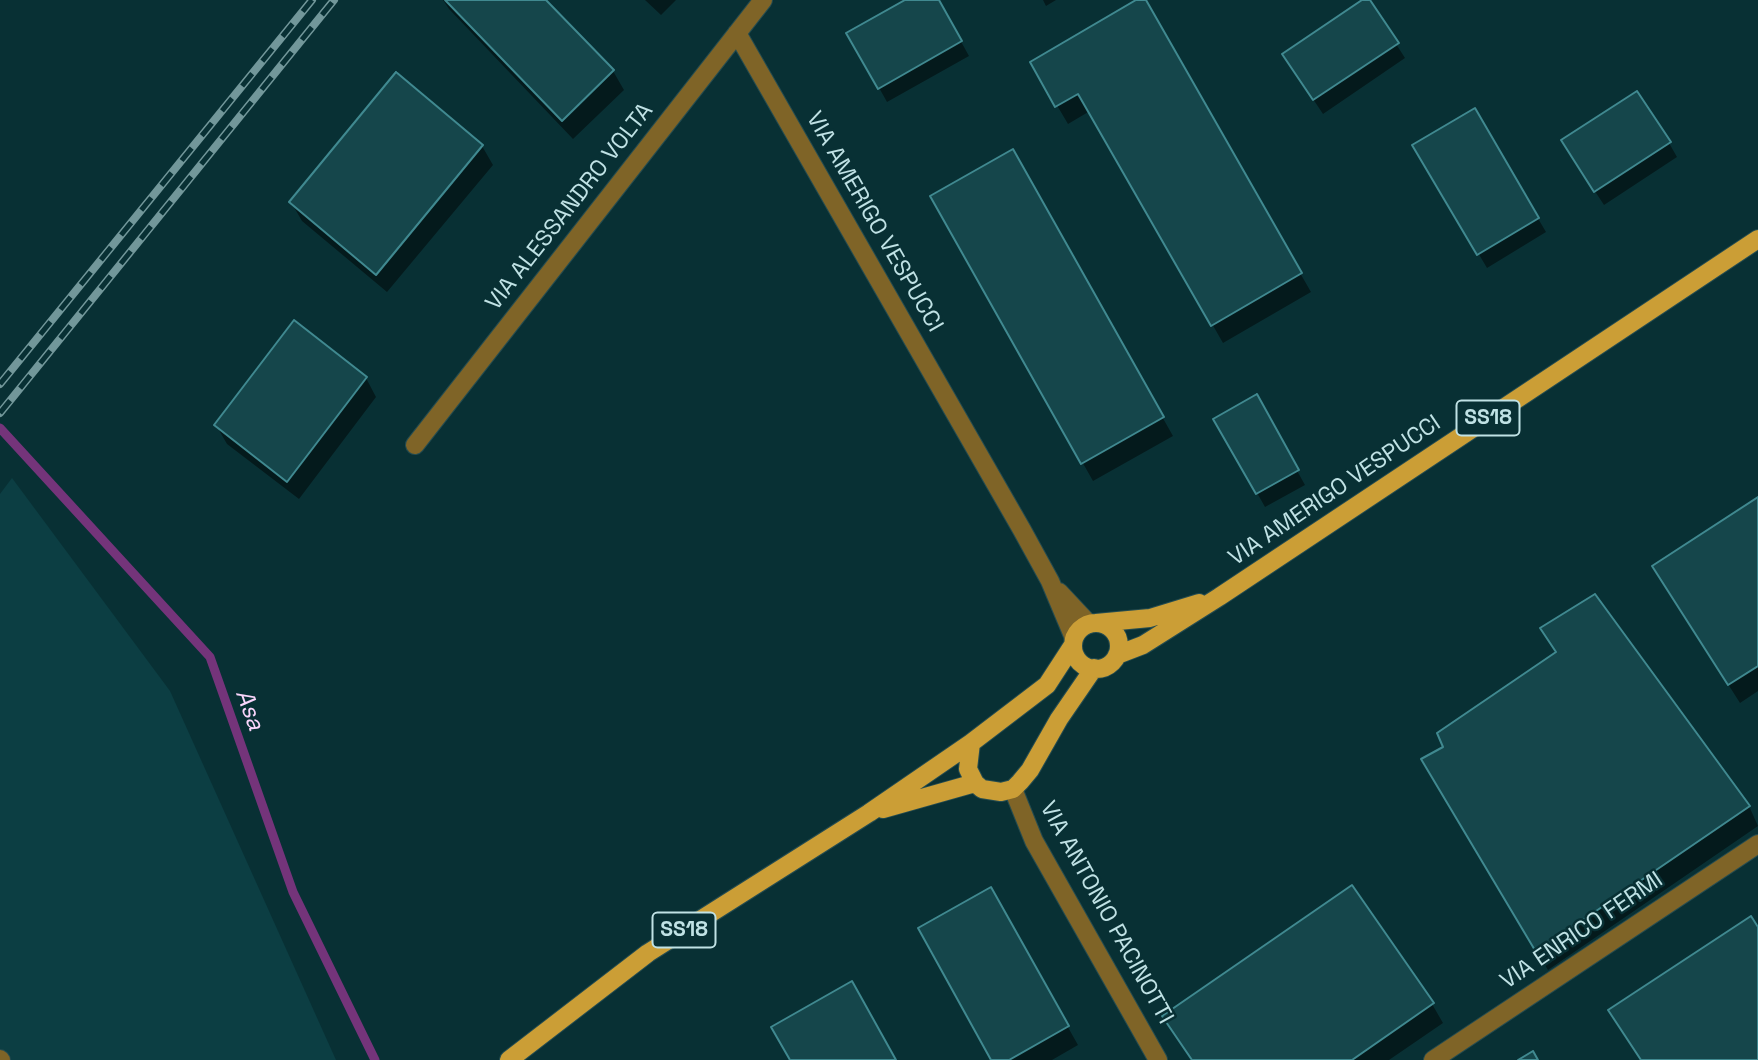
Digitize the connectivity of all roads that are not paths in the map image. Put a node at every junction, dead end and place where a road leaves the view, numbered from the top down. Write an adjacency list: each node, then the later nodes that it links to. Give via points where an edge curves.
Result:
1 (763, 0): 2 (street, VIA ALESSANDRO VOLTA)
2 (737, 33): 4 (street, VIA ALESSANDRO VOLTA); 5 (street, VIA AMERIGO VESPUCCI)
3 (1758, 239): 6 (main road, VIA AMERIGO VESPUCCI / SS18)
4 (415, 444)
5 (1049, 581): 7 (street, VIA AMERIGO VESPUCCI); 8 (street, VIA AMERIGO VESPUCCI)
6 (1219, 597): 7 (main road, VIA AMERIGO VESPUCCI / SS18, via 1150,618); 9 (main road, VIA AMERIGO VESPUCCI / SS18, via 1143,645)
7 (1092, 624): 8 (main road, SS18, via 1077,632); 9 (main road, via 1110,628 1115,634)
8 (1074, 642): 10 (main road, via 1079,661); 11 (main road, SS18, via 1047,685)
9 (1116, 655): 10 (main road, SS18, via 1107,665)
10 (1094, 668): 13 (main road, SS18, via 1030,770)
11 (971, 743): 12 (main road, via 968,769); 14 (main road, SS18)
12 (975, 783): 13 (main road, SS18, via 990,791); 14 (main road, SS18)
13 (1013, 789): 17 (street, VIA ANTONIO PACINOTTI, via 1034,841)
14 (869, 813): 16 (main road, SS18, via 648,953)
15 (1758, 844): 18 (street, VIA ENRICO FERMI)
16 (509, 1060)
17 (1158, 1060)
18 (1433, 1060)

